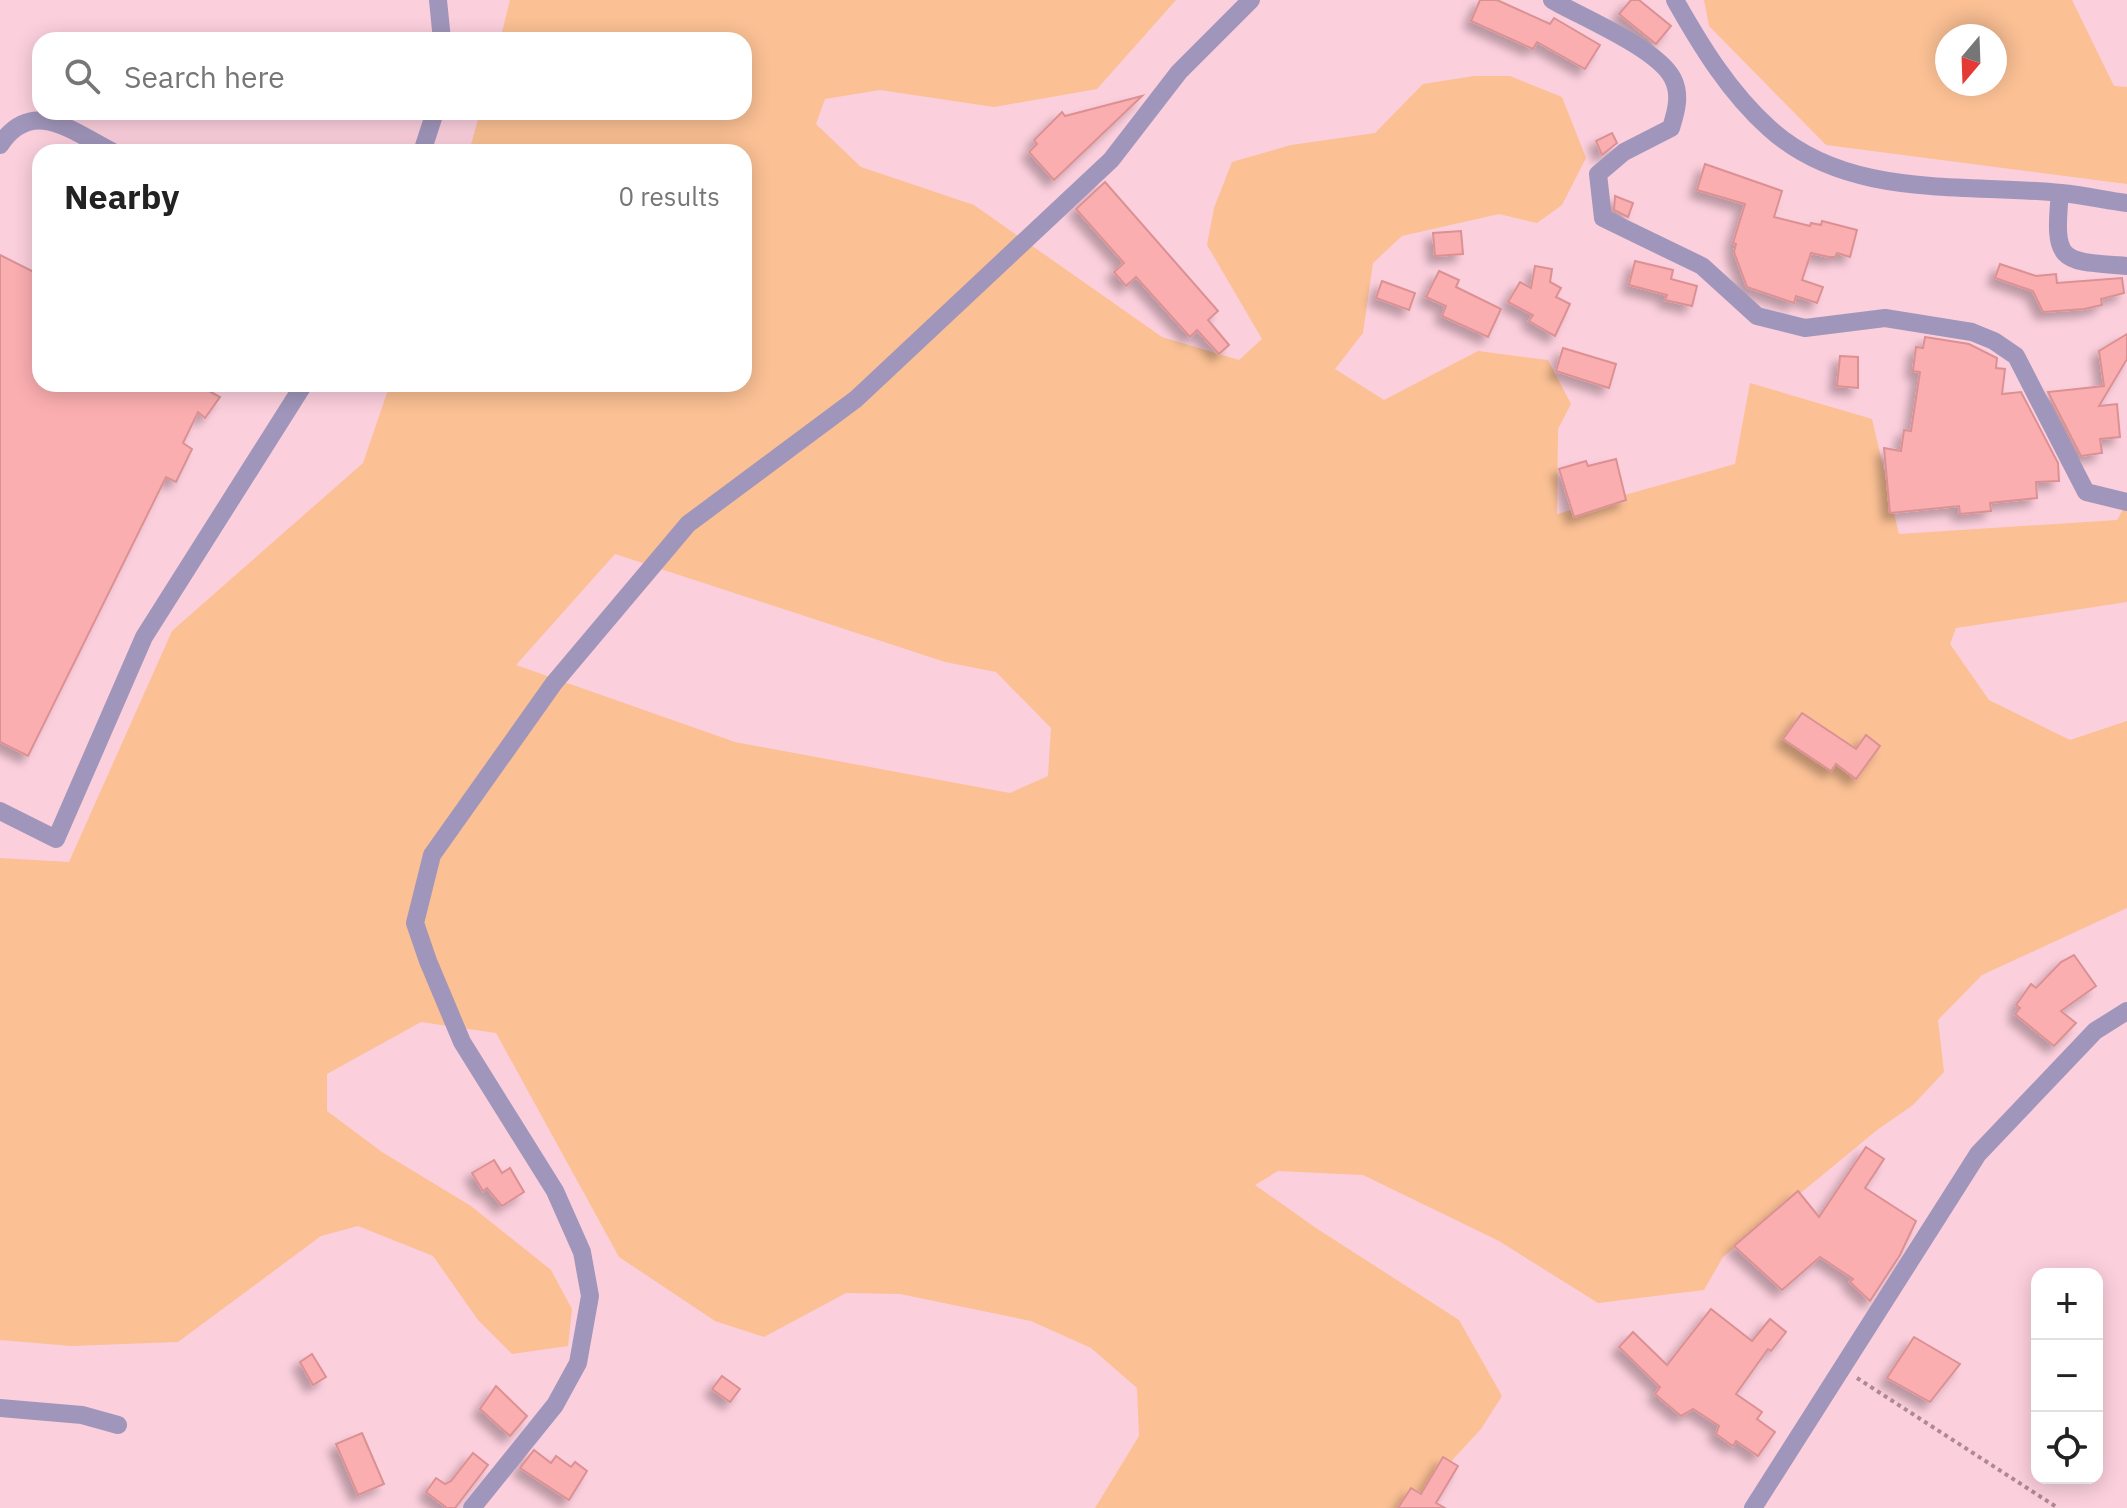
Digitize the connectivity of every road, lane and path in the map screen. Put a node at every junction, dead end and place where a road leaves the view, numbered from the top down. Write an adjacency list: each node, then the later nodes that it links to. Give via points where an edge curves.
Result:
1 (438, 0): 5 (street)
2 (1251, 0): 22 (street, via 1179,72 1111,160 856,399 688,524 554,683 432,855 415,923 428,961 462,1042 555,1191 582,1252 590,1296 578,1363 555,1405)
3 (1552, 0): 16 (street, via 1655,58 1673,78 1678,107 1671,128 1624,152 1598,174 1603,218 1702,266 1757,316 1805,328 1885,318 1972,332 1994,341 2016,356 2086,492)
4 (1675, 0): 12 (street, via 1745,103 1771,130 1820,161 1875,180)
5 (441, 32)
6 (32, 120): 11 (street, via 9,130)
7 (42, 120): 9 (street)
8 (432, 120): 10 (street)
9 (97, 144)
10 (425, 144)
11 (0, 145)
12 (2060, 193): 13 (street); 14 (street, via 2056,228 2065,255 2079,263)
13 (2127, 203)
14 (2127, 266)
15 (299, 392): 17 (street, via 144,637 56,839)
16 (2127, 502)
17 (0, 811)
18 (2127, 1011): 19 (street, via 2095,1031 1978,1154)
19 (1842, 1368): 23 (street); 24 (path)
20 (0, 1408): 21 (street, via 82,1415)
21 (118, 1425)
22 (472, 1508)
23 (1753, 1508)
24 (2058, 1508)

